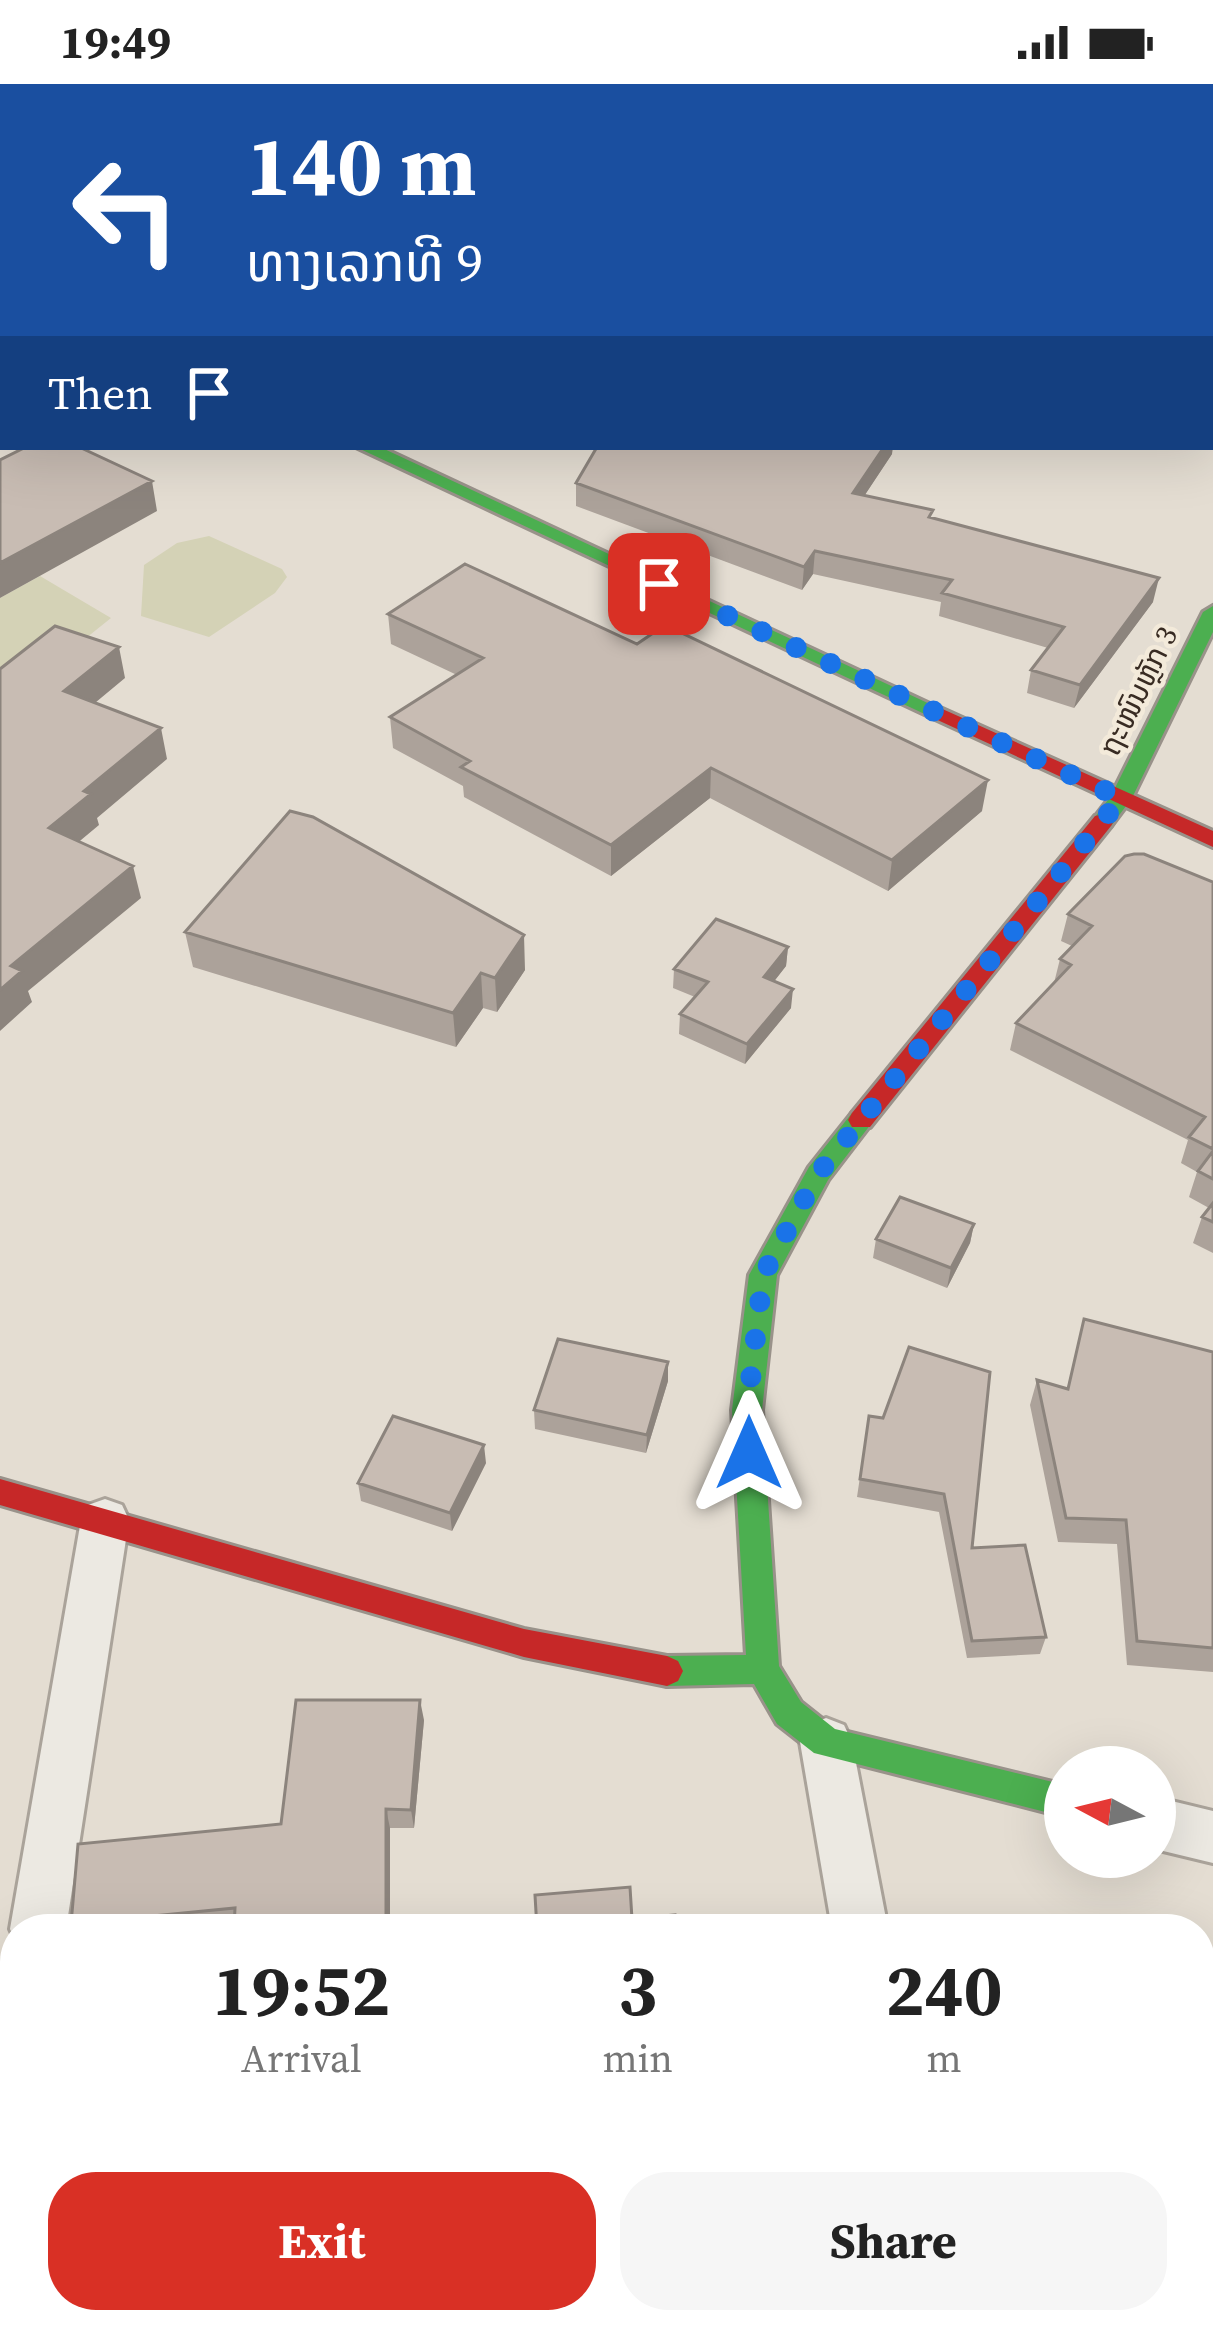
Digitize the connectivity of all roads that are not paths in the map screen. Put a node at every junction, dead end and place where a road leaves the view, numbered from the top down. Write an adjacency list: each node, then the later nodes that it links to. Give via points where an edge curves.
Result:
1 (371, 450): 3 (street)
2 (1213, 612): 3 (street, ຖະໜົນຫຼັກ 3)
3 (1121, 798): 4 (street); 7 (street, ຖະໜົນຫຼັກ 3, via 818,1174 763,1275 747,1410)
4 (1213, 840)
5 (0, 1492): 6 (street)
6 (105, 1520): 7 (street, via 541,1646 647,1666); 12 (street)
7 (763, 1669): 8 (street, via 789,1713)
8 (826, 1742): 9 (street); 13 (street)
9 (1044, 1796)
10 (1176, 1828): 11 (street)
11 (1213, 1837)
12 (40, 1914)
13 (857, 1914)

